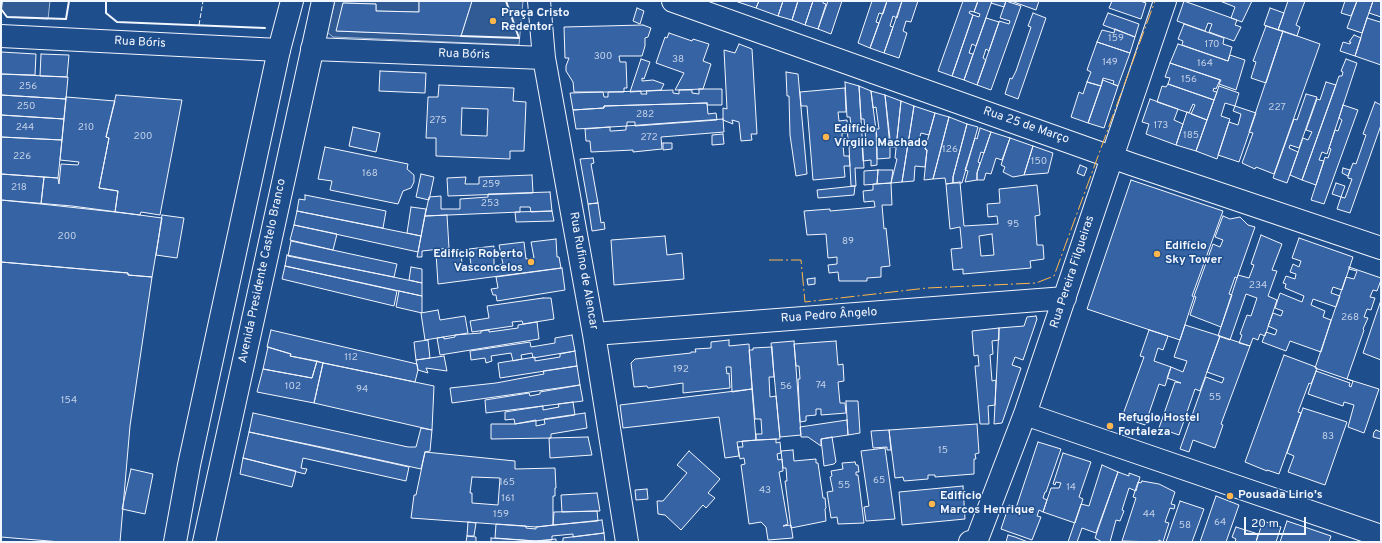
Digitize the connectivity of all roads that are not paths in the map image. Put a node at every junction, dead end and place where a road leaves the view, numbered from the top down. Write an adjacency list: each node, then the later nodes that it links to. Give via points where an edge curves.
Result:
1 (292, 1): 8 (street)
2 (323, 1): 7 (street, Avenida Presidente Castelo Branco)
3 (539, 1): 9 (street, Rua Rufino de Alencar)
4 (673, 1): 10 (street, Rua 25 de Março)
5 (1165, 1): 10 (street, Rua Pereira Filgueiras)
6 (1, 36): 8 (street, Rua Bóris)
7 (312, 49): 9 (street, Rua Bóris); 19 (street, Avenida Presidente Castelo Branco)
8 (279, 50): 15 (street, via 189,465)
9 (544, 58): 13 (street, Rua Rufino de Alencar)
10 (1111, 156): 11 (street, Rua 25 de Março); 12 (street, Rua Pereira Filgueiras)
11 (1381, 248)
12 (1065, 298): 13 (street, Rua Pedro Ângelo); 14 (street, Rua Pereira Filgueiras)
13 (594, 334): 20 (street, Rua Rufino de Alencar)
14 (1025, 414): 16 (street); 22 (street, Rua Pereira Filgueiras)
15 (182, 509): 17 (street); 18 (street)
16 (1381, 536)
17 (163, 542)
18 (175, 542)
19 (204, 542)
20 (627, 542)
21 (970, 542): 22 (street)
22 (976, 542)

